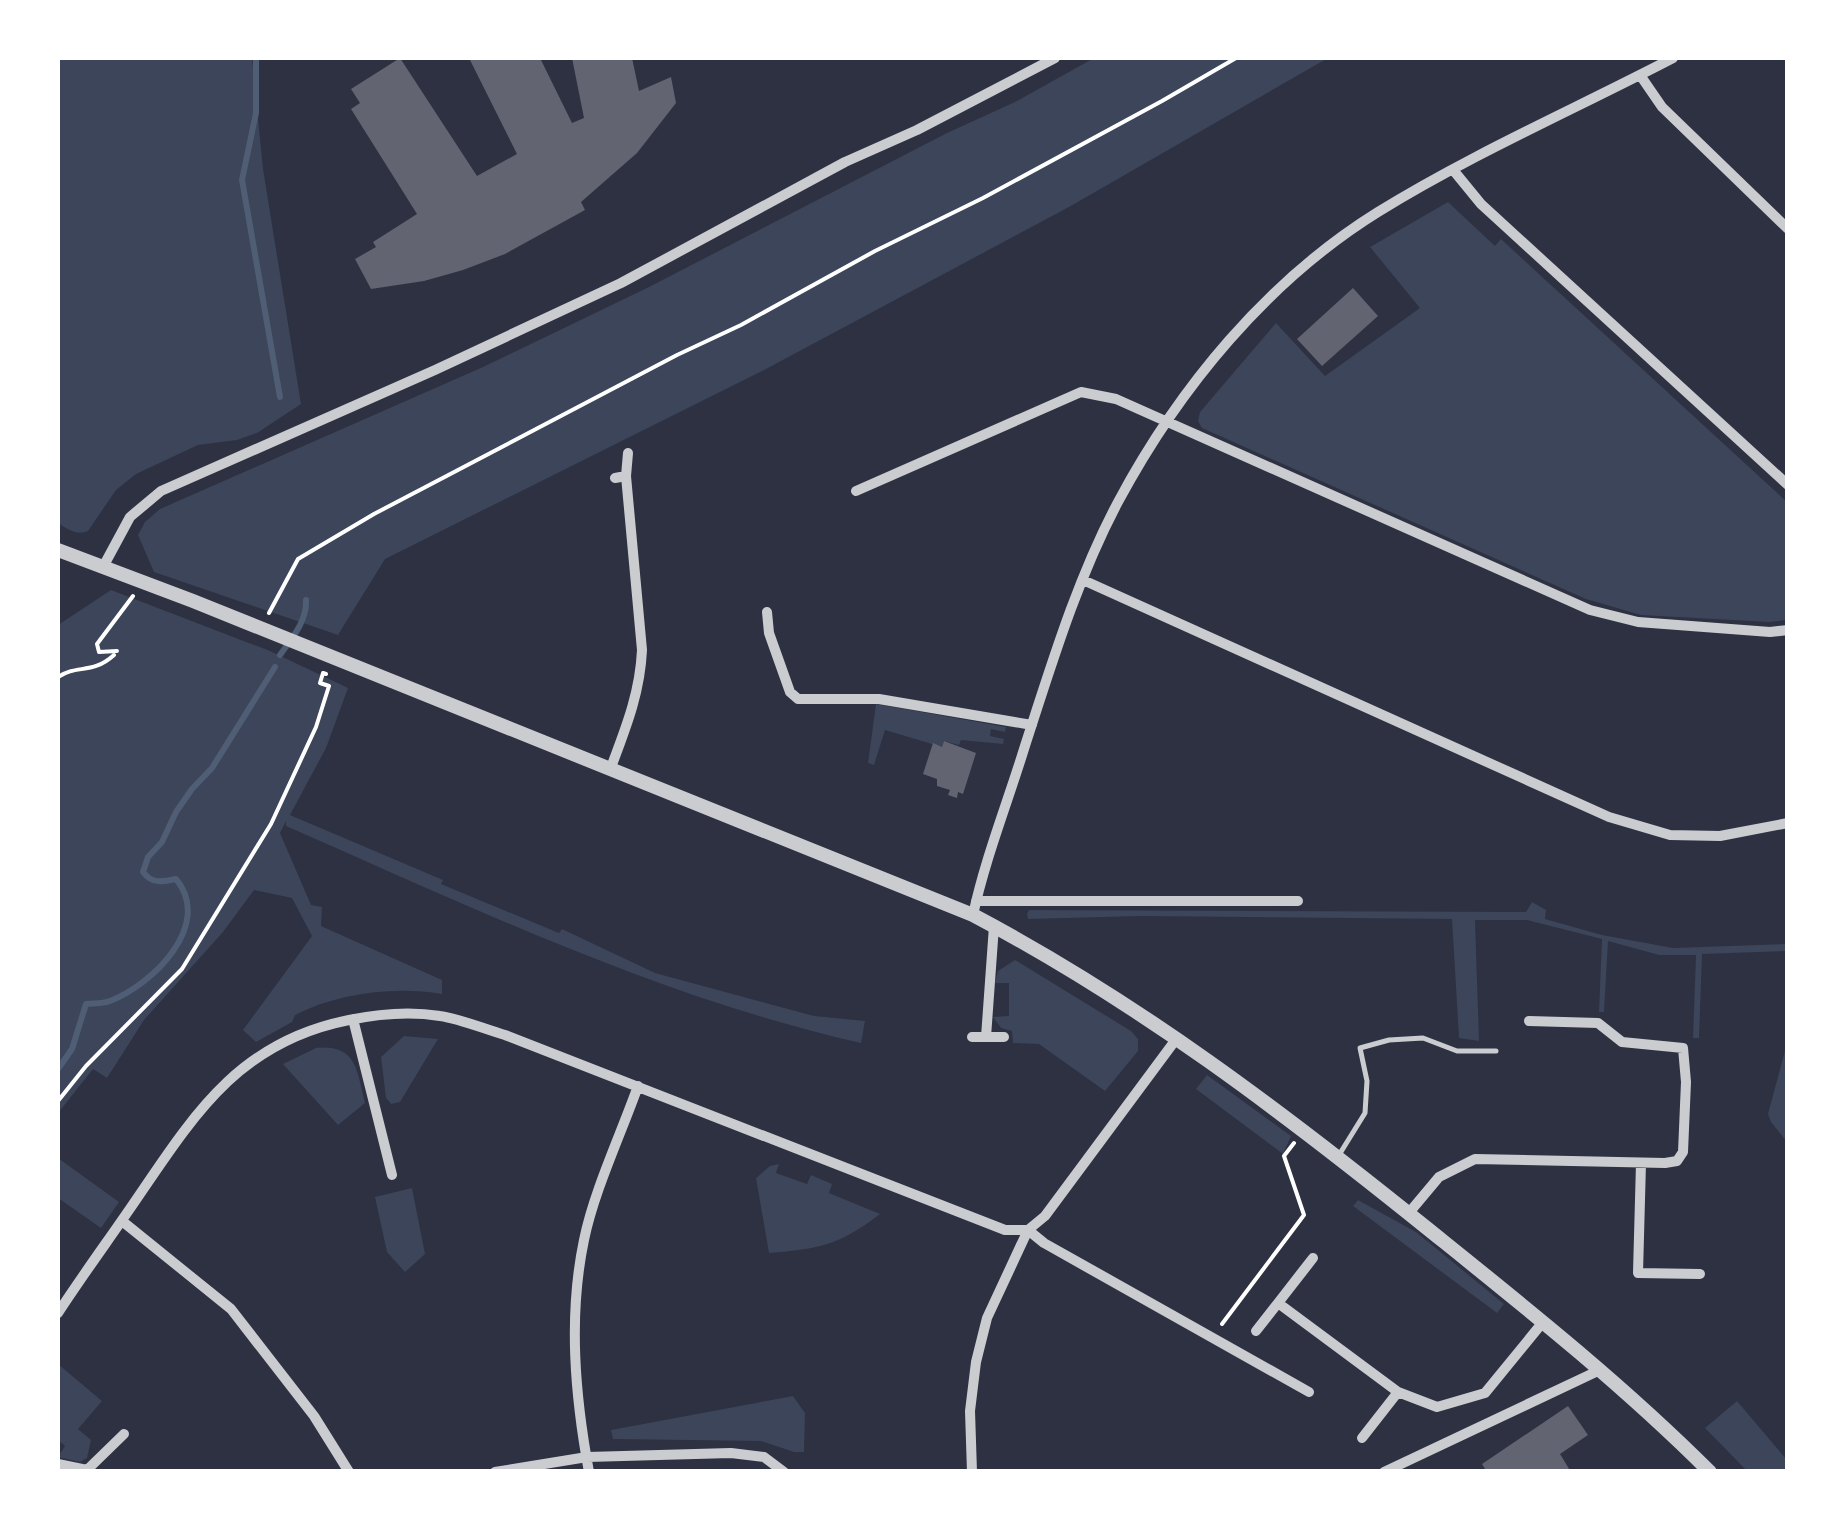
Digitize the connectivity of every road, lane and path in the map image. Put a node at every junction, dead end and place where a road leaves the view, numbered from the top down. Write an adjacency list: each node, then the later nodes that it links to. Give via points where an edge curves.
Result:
1 (1055, 58): 12 (street, via 621,283 161,491 130,518)
2 (1236, 58): 16 (path, via 983,198 374,514 298,560)
3 (1672, 58): 4 (street)
4 (1640, 75): 5 (street); 6 (street, via 1662,107)
5 (1454, 171): 7 (street, via 1376,213 1282,285); 9 (street)
6 (1788, 228)
7 (1164, 422): 10 (street, via 1116,399 1081,392); 13 (street, via 1116,504); 17 (street, via 1590,610 1638,622)
8 (628, 453): 21 (street, via 620,477 641,676)
9 (1788, 485)
10 (856, 491)
11 (58, 550): 12 (street)
12 (103, 566): 16 (street)
13 (1083, 580): 20 (street); 22 (street, via 1609,817 1670,835 1720,836)
14 (133, 596): 19 (path, via 97,644 99,652 117,651 88,671)
15 (767, 612): 20 (street, via 769,634 798,699 879,699)
16 (263, 629): 21 (street)
17 (1788, 630)
18 (328, 669): 34 (path, via 320,682 329,686 316,727 272,824 182,969)
19 (58, 677)
20 (1032, 725): 24 (street)
21 (610, 770): 24 (street)
22 (1788, 823)
23 (1298, 902): 24 (street)
24 (975, 908): 25 (street)
25 (994, 926): 29 (street); 31 (street, via 1095,982)
26 (353, 1019): 33 (street, via 441,1016); 38 (street); 40 (street, via 312,1028 245,1065 202,1106)
27 (1529, 1021): 37 (street, via 1598,1023 1622,1042 1683,1048 1683,1152 1677,1161)
28 (972, 1037): 29 (street)
29 (986, 1037): 30 (street)
30 (1004, 1037)
31 (1176, 1038): 35 (street); 41 (street)
32 (1496, 1051): 36 (lane, via 1457,1052 1423,1038 1360,1048 1364,1113)
33 (638, 1086): 41 (street, via 1006,1230); 54 (street, via 579,1267 576,1389)
34 (58, 1101)
35 (1303, 1131): 36 (street); 48 (path, via 1284,1156 1304,1215)
36 (1338, 1158): 39 (street)
37 (1642, 1163): 39 (street, via 1474,1159 1439,1178); 43 (street, via 1638,1274)
38 (392, 1176)
39 (1408, 1214): 46 (street)
40 (122, 1221): 45 (street); 57 (street, via 231,1308)
41 (1028, 1230): 48 (street); 60 (street, via 976,1362)
42 (1313, 1258): 44 (street)
43 (1700, 1274)
44 (1278, 1303): 47 (street); 51 (street)
45 (58, 1313)
46 (1543, 1322): 49 (street); 51 (street, via 1484,1393 1437,1407)
47 (1256, 1331)
48 (1213, 1336): 50 (street)
49 (1600, 1370): 61 (street); 62 (street)
50 (1310, 1392)
51 (1398, 1392): 53 (street)
52 (124, 1434): 55 (street, via 87,1470)
53 (1362, 1438)
54 (586, 1457): 56 (street, via 731,1453 764,1456); 58 (street); 59 (street)
55 (58, 1464)
56 (784, 1471)
57 (349, 1472)
58 (495, 1472)
59 (589, 1472)
60 (972, 1472)
61 (1384, 1472)
62 (1710, 1472)

